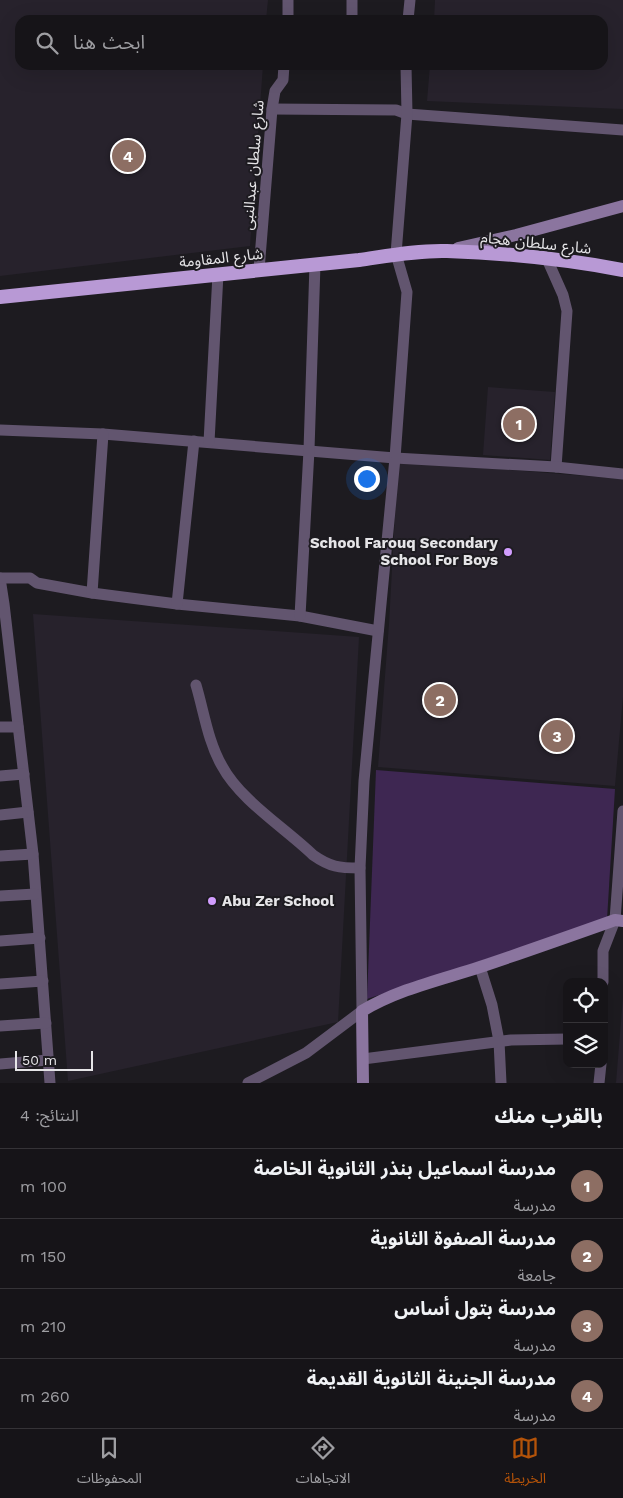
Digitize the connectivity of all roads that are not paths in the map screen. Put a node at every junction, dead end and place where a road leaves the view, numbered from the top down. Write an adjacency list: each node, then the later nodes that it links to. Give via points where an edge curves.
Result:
1 (288, 0): 4 (street)
2 (352, 0): 5 (street)
3 (410, 0): 6 (street)
4 (288, 15)
5 (352, 15)
6 (408, 15)
7 (284, 70): 9 (street, شارع سلطان عبدالنبى)
8 (406, 70): 10 (street)
9 (272, 109): 10 (street, via 396,110); 17 (street, شارع سلطان عبدالنبى)
10 (407, 114): 11 (street); 14 (street)
11 (623, 130)
12 (623, 206): 13 (main road)
13 (446, 251): 14 (highway, شارع المقاومة); 15 (highway, شارع سلطان هجام)
14 (396, 254): 16 (highway, شارع المقاومة); 26 (street, via 407,292)
15 (547, 258): 18 (highway, شارع سلطان هجام); 27 (street, via 567,311)
16 (315, 264): 17 (highway, شارع المقاومة); 25 (street)
17 (259, 270): 19 (highway, شارع المقاومة)
18 (623, 270)
19 (218, 274): 20 (highway, شارع المقاومة); 24 (street)
20 (0, 297)
21 (0, 430): 22 (street)
22 (103, 434): 23 (street); 30 (street)
23 (194, 441): 24 (street); 32 (street)
24 (209, 442): 25 (street)
25 (309, 450): 26 (street); 33 (street)
26 (395, 458): 27 (street); 34 (street)
27 (556, 467): 28 (street)
28 (623, 474)
29 (0, 578): 30 (street, via 30,578 37,583); 31 (street)
30 (92, 593): 32 (street)
31 (2, 604): 35 (street)
32 (177, 604): 33 (street)
33 (300, 616): 34 (street)
34 (378, 631): 47 (street, via 364,781)
35 (3, 634): 36 (street)
36 (6, 672): 39 (street)
37 (196, 686): 47 (street, via 214,749 235,786 324,863)
38 (0, 727): 39 (street)
39 (18, 727): 40 (street)
40 (24, 774): 41 (street); 43 (street)
41 (0, 776)
42 (623, 811): 50 (street)
43 (28, 812): 44 (street); 45 (street)
44 (0, 815)
45 (33, 854): 46 (street); 48 (street)
46 (0, 856)
47 (360, 868): 57 (street)
48 (35, 894): 49 (street); 51 (street)
49 (0, 896)
50 (619, 921): 53 (main road); 54 (street, via 603,951)
51 (40, 938): 52 (street); 55 (street)
52 (0, 941)
53 (480, 967): 57 (main road, via 412,988); 61 (street)
54 (603, 978)
55 (43, 981): 56 (street); 58 (street)
56 (0, 984)
57 (362, 1011): 62 (main road); 67 (street, via 306,1053)
58 (46, 1023): 59 (street); 63 (street)
59 (0, 1026)
60 (563, 1039): 61 (street)
61 (500, 1041): 62 (street); 69 (street)
62 (363, 1058): 68 (main road)
63 (48, 1060): 64 (street); 66 (street)
64 (0, 1064)
65 (601, 1068): 70 (street)
66 (50, 1083)
67 (248, 1083)
68 (363, 1083)
69 (501, 1083)
70 (599, 1083)

